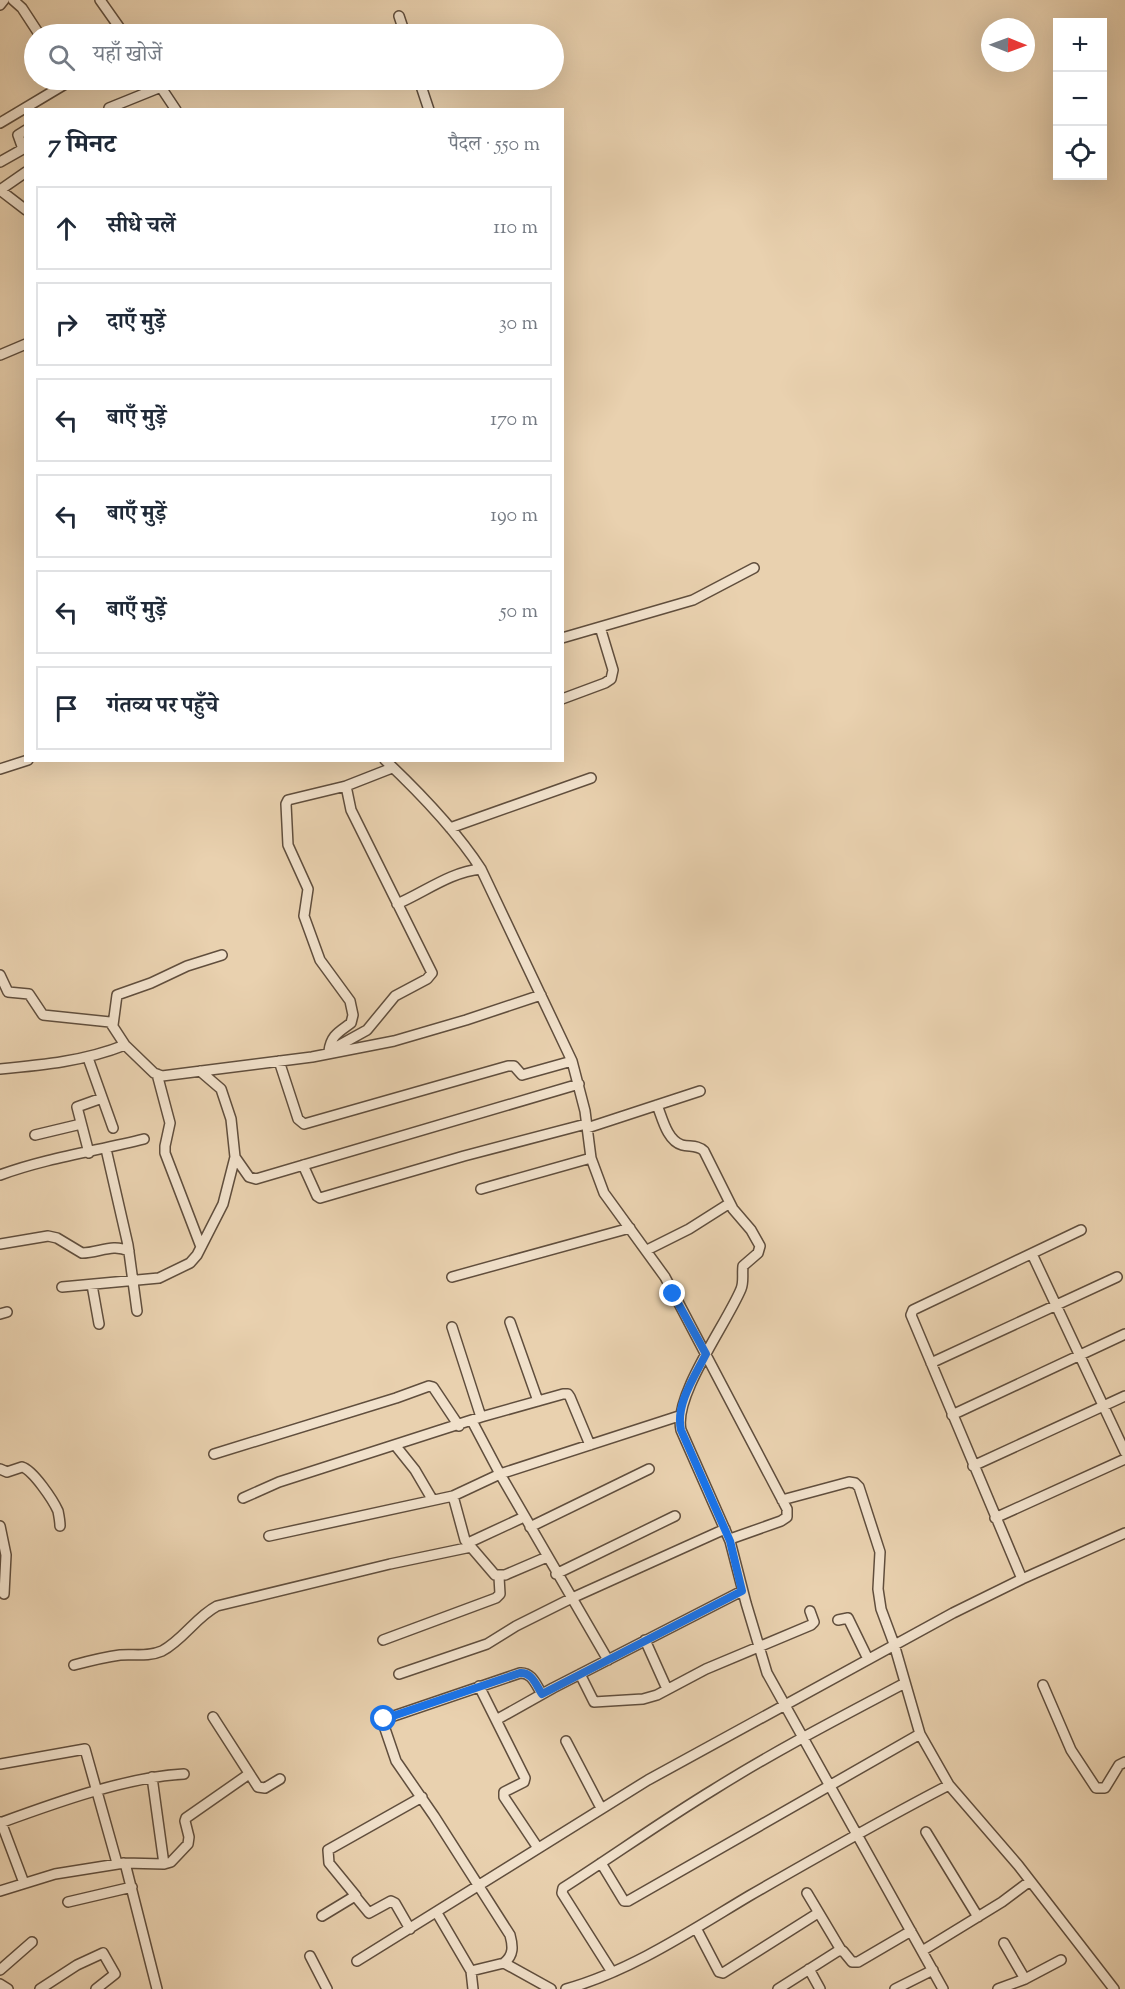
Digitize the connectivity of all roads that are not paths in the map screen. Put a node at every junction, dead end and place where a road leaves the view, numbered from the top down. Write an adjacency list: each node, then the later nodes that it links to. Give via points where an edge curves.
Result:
1 (4, 0): 4 (street)
2 (13, 0): 6 (street)
3 (100, 0): 7 (street)
4 (0, 5)
5 (399, 16): 8 (street)
6 (32, 24)
7 (117, 24)
8 (402, 24)
9 (57, 90): 13 (street)
10 (144, 90): 14 (street)
11 (163, 90): 15 (street)
12 (422, 90): 16 (street)
13 (30, 108)
14 (109, 108)
15 (176, 108)
16 (428, 108)
17 (24, 112): 18 (street)
18 (0, 123)
19 (24, 131): 20 (street, via 18,135 23,149)
20 (0, 162)
21 (24, 173): 22 (street)
22 (0, 190): 23 (street)
23 (24, 208)
24 (24, 345): 25 (street)
25 (0, 355)
26 (754, 568): 27 (street, via 693,600)
27 (600, 627): 28 (street); 29 (street, via 613,670 611,680)
28 (564, 637)
29 (564, 698)
30 (24, 761): 32 (street)
31 (390, 763): 34 (street); 35 (street)
32 (0, 769)
33 (591, 777): 35 (street)
34 (346, 786): 37 (street, via 351,810); 45 (street, via 288,800 286,804 288,845 308,889 304,916 320,960 350,1001 353,1012 351,1023 335,1033)
35 (450, 828): 36 (street)
36 (481, 869): 37 (street, via 451,876); 41 (street)
37 (397, 904): 45 (street, via 431,968 430,976 395,996 367,1030)
38 (222, 955): 43 (street, via 117,995)
39 (0, 975): 40 (street)
40 (11, 993): 42 (street); 43 (street, via 29,994 44,1016 106,1021)
41 (541, 995): 45 (street, via 394,1041); 48 (street)
42 (0, 997)
43 (113, 1025): 44 (street)
44 (125, 1045): 46 (street); 51 (street)
45 (325, 1053): 47 (street)
46 (88, 1058): 49 (street); 54 (street)
47 (279, 1061): 48 (street, via 298,1119 304,1124 508,1066 524,1075); 50 (street)
48 (572, 1061): 52 (street)
49 (0, 1069)
50 (200, 1071): 51 (street); 63 (street, via 224,1095)
51 (157, 1074): 72 (street, via 170,1123 165,1149)
52 (579, 1084): 57 (street); 65 (street)
53 (700, 1091): 55 (street)
54 (102, 1098): 56 (street, via 77,1107); 58 (street)
55 (657, 1105): 57 (street); 68 (street, via 673,1139 704,1151)
56 (81, 1124): 59 (street); 62 (street)
57 (586, 1126): 64 (street); 65 (street, via 320,1197)
58 (113, 1128)
59 (35, 1135)
60 (144, 1139): 61 (street)
61 (106, 1149): 62 (street); 74 (street)
62 (89, 1153): 66 (street, via 31,1163)
63 (235, 1157): 65 (street, via 252,1179); 72 (street, via 223,1204)
64 (591, 1158): 67 (street); 69 (street, via 604,1193)
65 (303, 1165)
66 (0, 1174)
67 (481, 1189)
68 (730, 1203): 73 (street); 87 (street, via 760,1246 758,1253 743,1266 741,1288)
69 (630, 1228): 73 (street); 77 (street)
70 (1081, 1230): 75 (street)
71 (0, 1245): 74 (street, via 48,1236 82,1252 112,1246)
72 (201, 1247): 78 (street, via 190,1263 159,1278)
73 (647, 1250): 87 (street)
74 (129, 1251): 78 (street)
75 (1032, 1254): 81 (street); 89 (street, via 911,1312)
76 (1117, 1276): 81 (street)
77 (452, 1277)
78 (133, 1282): 79 (street); 82 (street)
79 (92, 1285): 80 (street); 84 (street)
80 (62, 1287)
81 (1056, 1304): 88 (street); 89 (street)
82 (136, 1311)
83 (510, 1322): 91 (street)
84 (99, 1324)
85 (452, 1327): 95 (street)
86 (1125, 1334): 88 (street)
87 (706, 1354): 94 (street); 109 (street)
88 (1080, 1356): 92 (street); 93 (street)
89 (931, 1363): 93 (street)
90 (1125, 1396): 92 (street)
91 (538, 1401): 95 (street); 97 (street, via 568,1394)
92 (1103, 1407): 99 (street); 102 (street)
93 (952, 1415): 102 (street)
94 (679, 1416): 97 (street); 116 (street, via 681,1430)
95 (477, 1419): 96 (street); 105 (street)
96 (459, 1426): 98 (street); 100 (street, via 429,1386)
97 (590, 1445): 105 (street)
98 (395, 1446): 107 (street, via 279,1482); 108 (street)
99 (1125, 1452)
100 (214, 1454)
101 (1125, 1459): 112 (street)
102 (973, 1466): 112 (street)
103 (649, 1469): 115 (street)
104 (0, 1470): 114 (street, via 28,1470 50,1497)
105 (500, 1474): 106 (street); 110 (street)
106 (453, 1496): 108 (street); 120 (street, via 465,1540)
107 (243, 1498)
108 (432, 1499): 118 (street)
109 (782, 1500): 119 (street, via 788,1514 784,1519); 132 (street, via 849,1482 859,1487 879,1547 879,1597)
110 (524, 1516): 115 (street); 120 (street)
111 (675, 1516): 122 (street)
112 (995, 1518): 124 (street)
113 (0, 1526): 126 (street, via 6,1555)
114 (60, 1526)
115 (530, 1527): 121 (street)
116 (725, 1529): 119 (street); 127 (street)
117 (1125, 1533): 124 (street)
118 (269, 1536)
119 (730, 1541): 125 (street)
120 (470, 1545): 123 (street); 136 (street, via 217,1606 162,1651)
121 (547, 1557): 122 (street); 123 (street)
122 (556, 1574): 127 (street)
123 (499, 1577): 130 (street, via 500,1594 496,1598)
124 (1022, 1579): 132 (street)
125 (742, 1591): 131 (street); 133 (street)
126 (4, 1594)
127 (572, 1598): 135 (street); 137 (street, via 487,1644)
128 (810, 1611): 133 (street, via 814,1624)
129 (838, 1620): 134 (street, via 848,1618)
130 (383, 1640)
131 (645, 1640): 135 (street); 142 (street)
132 (894, 1644): 134 (street); 139 (street)
133 (758, 1646): 142 (street); 144 (street)
134 (868, 1659): 144 (street)
135 (608, 1660): 138 (street)
136 (74, 1665)
137 (399, 1674)
138 (580, 1674): 142 (street, via 597,1703 643,1699); 143 (street)
139 (905, 1683): 147 (street); 148 (street)
140 (1043, 1685): 150 (street, via 1071,1750 1096,1788 1105,1788)
141 (479, 1686): 143 (street, via 524,1672); 146 (street); 159 (street, via 382,1720 396,1761)
142 (667, 1689)
143 (542, 1694): 146 (street)
144 (784, 1705): 148 (street); 160 (street)
145 (213, 1717): 153 (street)
146 (496, 1720): 164 (street, via 525,1779 504,1792 504,1797)
147 (920, 1734): 156 (street); 157 (street)
148 (803, 1738): 157 (street); 166 (street, via 712,1790)
149 (566, 1741): 160 (street)
150 (1125, 1762)
151 (0, 1764): 158 (street, via 85,1749)
152 (184, 1774): 154 (street)
153 (249, 1774): 155 (street, via 260,1788); 167 (street, via 186,1818 188,1844)
154 (152, 1777): 158 (street); 167 (street)
155 (280, 1779)
156 (949, 1785): 163 (street); 168 (street)
157 (830, 1786): 163 (street); 166 (street, via 628,1901 624,1901)
158 (96, 1792): 161 (street); 165 (street)
159 (422, 1797): 170 (street); 174 (street, via 328,1850 329,1863)
160 (602, 1808): 164 (street)
161 (0, 1822): 169 (street)
162 (926, 1832): 179 (street)
163 (857, 1833): 180 (street); 182 (street)
164 (538, 1848): 170 (street)
165 (120, 1863): 167 (street); 169 (street); 171 (street)
166 (601, 1863): 195 (street, via 563,1888 562,1893)
167 (164, 1864)
168 (1030, 1881): 179 (street); 198 (street)
169 (24, 1883): 172 (street)
170 (479, 1886): 176 (street); 190 (street, via 510,1935 512,1952)
171 (132, 1887): 175 (street); 202 (street)
172 (0, 1891)
173 (807, 1893): 177 (street)
174 (356, 1896): 178 (street); 181 (street, via 369,1913 389,1901 395,1903)
175 (68, 1902)
176 (437, 1912): 181 (street); 194 (street)
177 (818, 1913): 180 (street, via 723,1973); 185 (street)
178 (322, 1916)
179 (978, 1917): 186 (street)
180 (696, 1928): 195 (street)
181 (410, 1929): 189 (street)
182 (911, 1930): 185 (street, via 858,1962 852,1962); 186 (street)
183 (32, 1942): 192 (street)
184 (1004, 1943): 196 (street)
185 (841, 1950): 191 (street)
186 (922, 1951): 193 (street)
187 (310, 1956): 203 (street)
188 (1061, 1960): 196 (street)
189 (357, 1961)
190 (504, 1963): 194 (street); 205 (street)
191 (809, 1969): 207 (street); 208 (street)
192 (0, 1970)
193 (933, 1970): 209 (street); 210 (street)
194 (471, 1971): 204 (street)
195 (612, 1972): 206 (street)
196 (1025, 1979): 211 (street)
197 (0, 1984): 199 (street)
198 (1109, 1988)
199 (8, 1989)
200 (40, 1989): 201 (street, via 103,1953 115,1974)
201 (96, 1989)
202 (157, 1989)
203 (327, 1989)
204 (473, 1989)
205 (551, 1989)
206 (566, 1989)
207 (778, 1989)
208 (820, 1989)
209 (895, 1989)
210 (943, 1989)
211 (998, 1989)

